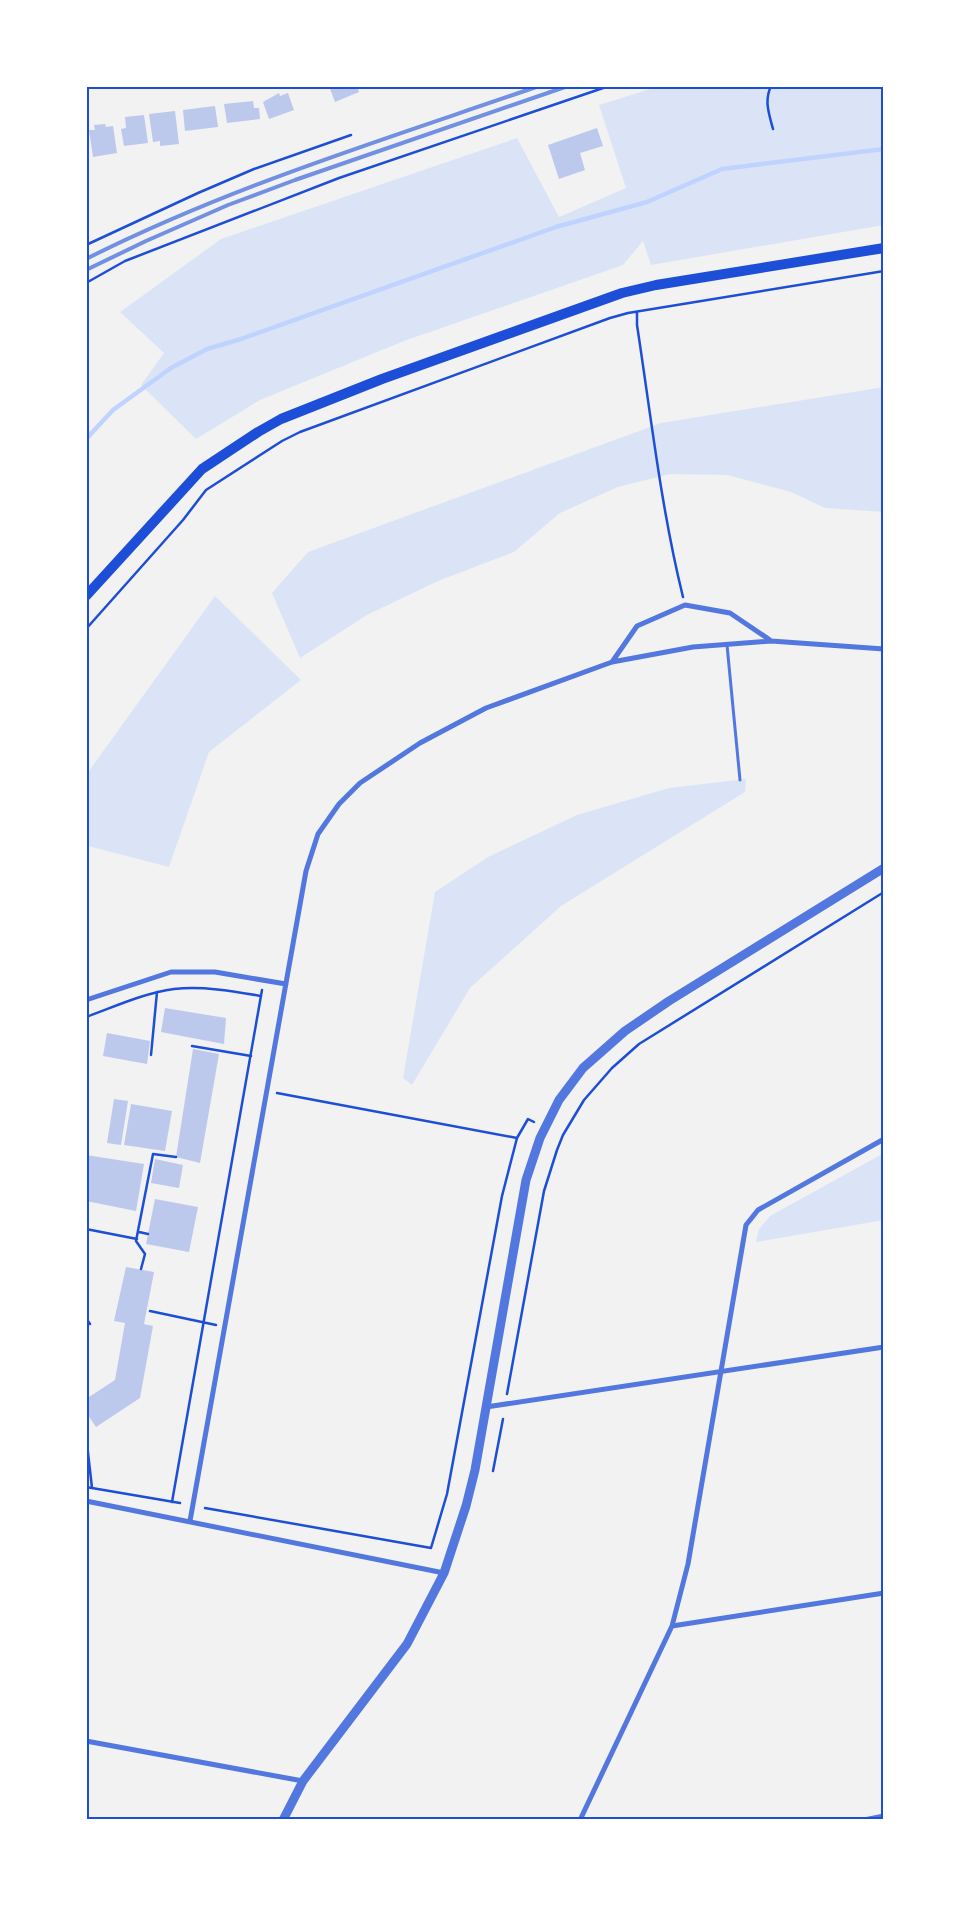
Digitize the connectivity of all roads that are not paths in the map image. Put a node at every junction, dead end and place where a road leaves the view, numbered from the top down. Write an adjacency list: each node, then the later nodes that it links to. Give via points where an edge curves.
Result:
1 (884, 248): 2 (main road, via 656,284 622,293 382,379 281,419 202,469)
2 (86, 596)
3 (771, 641): 4 (street); 5 (street); 6 (street, via 730,614 686,605 637,626)
4 (727, 644): 6 (street, via 693,646); 7 (lane)
5 (884, 649)
6 (612, 662): 9 (street, via 486,708 420,742 360,783 339,804 318,834 306,871)
7 (740, 780)
8 (884, 868): 14 (street, via 625,1031 583,1068 559,1100 540,1138 526,1180)
9 (286, 984): 10 (street, via 214,972 171,972); 16 (street)
10 (86, 1000)
11 (884, 1140): 13 (street, via 758,1210 746,1226)
12 (884, 1346): 13 (street)
13 (721, 1372): 14 (street); 19 (street, via 688,1564)
14 (486, 1407): 17 (street, via 466,1506)
15 (86, 1501): 16 (street)
16 (190, 1521): 17 (street)
17 (444, 1574): 21 (street, via 407,1644)
18 (884, 1592): 19 (street)
19 (672, 1626): 24 (street)
20 (86, 1740): 21 (street)
21 (303, 1781): 23 (street)
22 (884, 1816): 25 (street)
23 (282, 1820)
24 (580, 1820)
25 (864, 1820)

